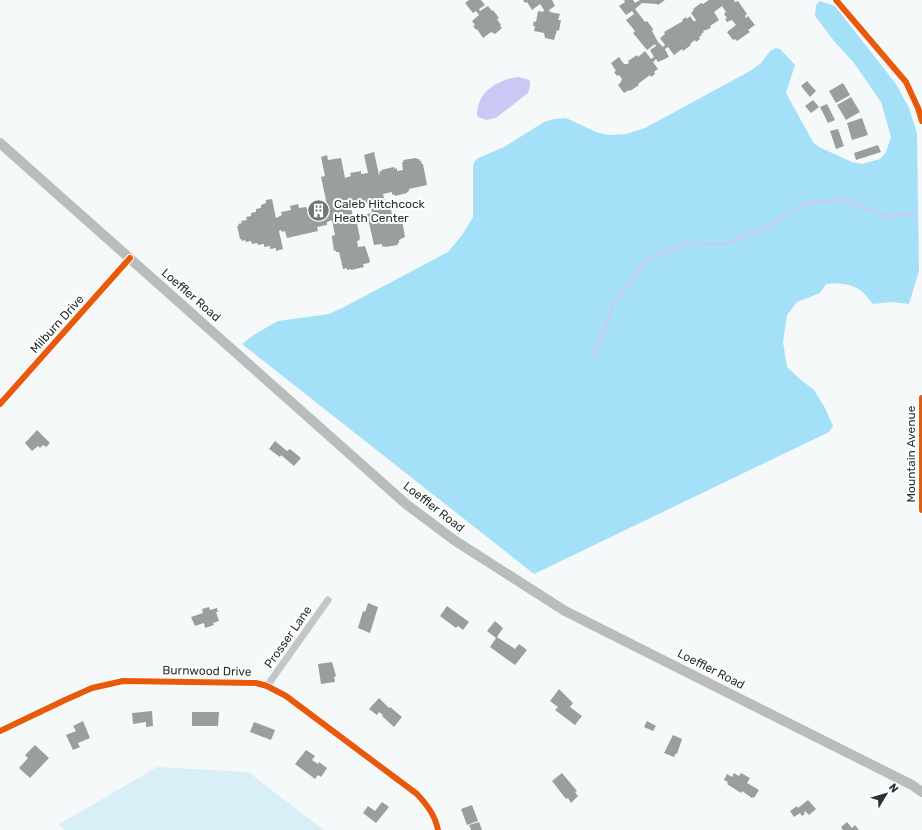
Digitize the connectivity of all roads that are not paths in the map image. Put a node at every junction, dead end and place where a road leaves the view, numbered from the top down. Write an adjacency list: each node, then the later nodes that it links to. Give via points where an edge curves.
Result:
1 (836, 0): 2 (street, via 906,82)
2 (922, 121)
3 (0, 143): 4 (main road, Loeffler Road)
4 (130, 258): 6 (street, Milburn Drive); 11 (main road, Loeffler Road, via 406,504 454,540 565,611)
5 (922, 398): 7 (street, Mountain Avenue)
6 (0, 404)
7 (922, 510)
8 (328, 600): 9 (street, Prosser Lane)
9 (267, 686): 10 (street, Burnwood Drive, via 256,683 124,681 92,688); 12 (street, Burnwood Drive, via 286,696 417,794 430,808)
10 (0, 731)
11 (922, 792)
12 (438, 830)

